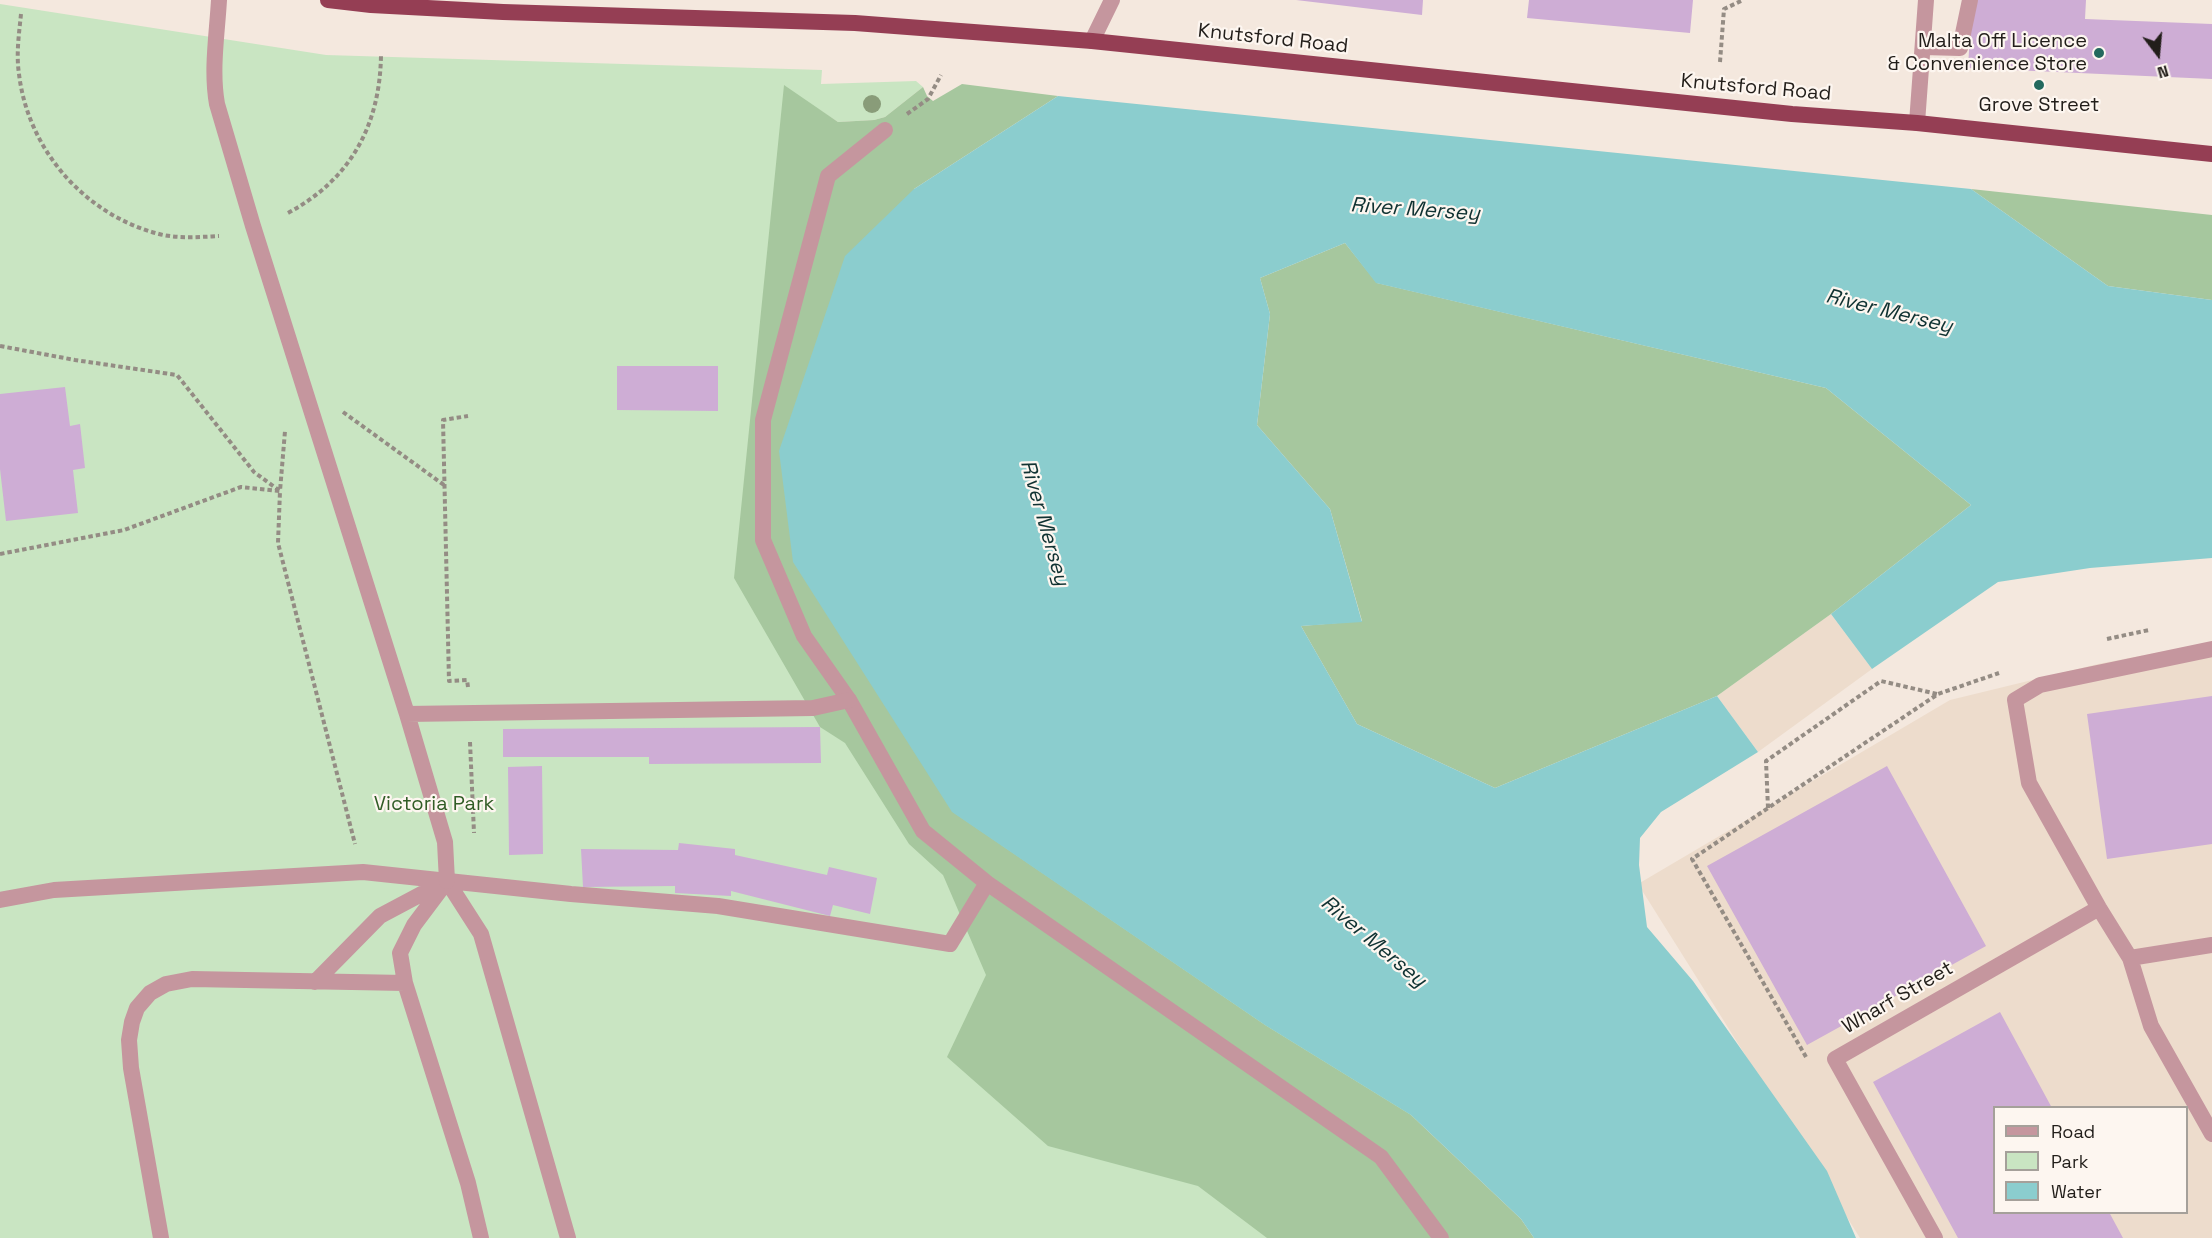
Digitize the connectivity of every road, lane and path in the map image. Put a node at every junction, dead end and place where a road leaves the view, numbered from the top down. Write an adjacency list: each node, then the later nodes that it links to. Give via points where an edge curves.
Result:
1 (219, 0): 21 (street, via 214,67 217,104)
2 (328, 0): 7 (highway, Knutsford Road, via 371,5)
3 (1112, 0): 9 (street)
4 (1743, 0): 12 (path, via 1724,9)
5 (1926, 0): 10 (street)
6 (1970, 0): 10 (street, via 1960,48)
7 (503, 6): 9 (highway, Knutsford Road, via 855,23)
8 (21, 14): 19 (path, via 18,74 24,101 47,154 66,179 109,212 134,225 188,238)
9 (1092, 41): 15 (highway, Knutsford Road, via 1792,114)
10 (1923, 47): 15 (street)
11 (381, 55): 18 (path, via 376,104 356,152 323,190)
12 (1720, 62)
13 (941, 75): 14 (path, via 928,99)
14 (908, 113)
15 (1917, 123): 17 (highway, Knutsford Road)
16 (885, 129): 30 (street, via 828,176 763,420 763,540 804,636)
17 (2211, 153)
18 (288, 213)
19 (219, 236)
20 (0, 346): 25 (path, via 177,375 254,472)
21 (303, 383): 24 (path); 32 (street)
22 (468, 416): 24 (path, via 442,420)
23 (286, 426): 25 (path)
24 (444, 485): 31 (path, via 450,681 467,680)
25 (280, 491): 26 (path, via 242,487 124,530); 35 (path, via 278,543)
26 (0, 554)
27 (2212, 649): 39 (street, via 2040,685 2015,700 2029,783)
28 (2010, 670): 29 (path)
29 (1938, 694): 33 (path); 33 (path, via 1881,681 1766,761)
30 (849, 700): 31 (street, via 813,708); 37 (street, via 923,831)
31 (469, 712): 32 (street); 34 (path)
32 (407, 714): 36 (street, via 444,842)
33 (1768, 808): 44 (path, via 1692,859)
34 (475, 839)
35 (363, 872): 36 (street); 38 (street, via 54,890)
36 (447, 880): 37 (street, via 718,906 950,944); 42 (street, via 380,916); 43 (street, via 414,925 400,953); 48 (street, via 481,934)
37 (987, 883): 49 (street, via 1381,1157)
38 (0, 900)
39 (2099, 908): 41 (street); 50 (street, Wharf Street, via 1834,1059)
40 (2212, 945): 41 (street)
41 (2130, 958): 45 (street, via 2151,1026)
42 (315, 982): 43 (street); 46 (street, via 192,979 166,984 150,993 137,1008 129,1040 131,1068)
43 (405, 983): 47 (street)
44 (1806, 1058)
45 (2212, 1134)
46 (161, 1238)
47 (481, 1238)
48 (567, 1238)
49 (1441, 1238)
50 (1935, 1238)

